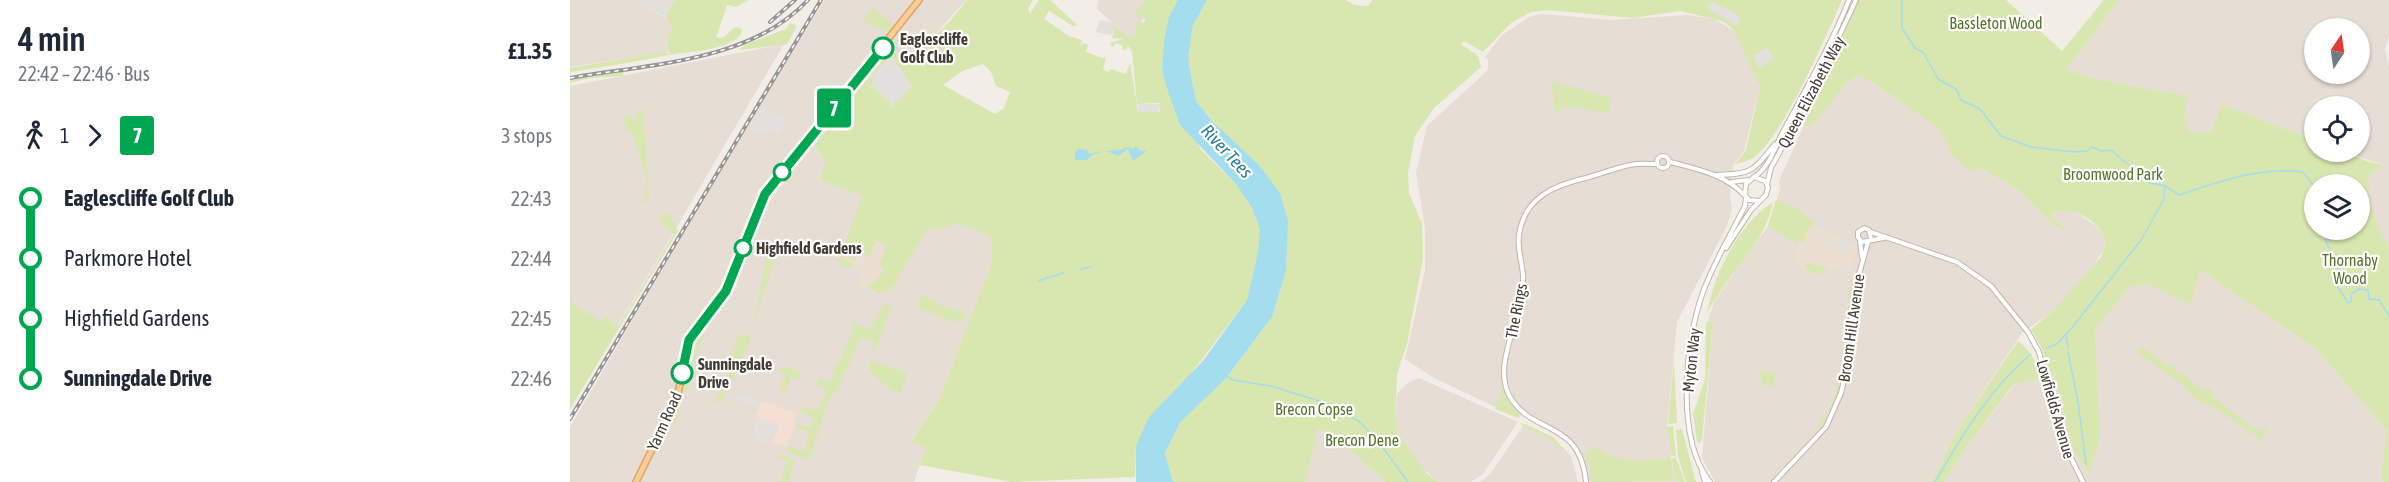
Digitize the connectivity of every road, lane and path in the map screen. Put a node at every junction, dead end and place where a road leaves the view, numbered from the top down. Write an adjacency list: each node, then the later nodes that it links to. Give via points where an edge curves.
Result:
1 (919, 0): 21 (main road, Yarm Road, via 765,194 726,291 689,340 677,398)
2 (1849, 0): 4 (street, Queen Elizabeth Way, via 1819,67)
3 (1856, 0): 11 (street, Queen Elizabeth Way, via 1771,168)
4 (1778, 141): 7 (street, via 1747,173); 8 (street, Queen Elizabeth Way, via 1764,169)
5 (1670, 162): 6 (street, The Rings, via 1665,168); 6 (street, The Rings, via 1663,156); 7 (street, The Rings)
6 (1657, 164): 22 (street, The Rings, via 1632,164 1560,183 1533,204 1519,234 1523,284 1504,366 1506,385 1512,400 1527,416 1559,431 1573,444 1583,463)
7 (1716, 175): 10 (street, The Rings)
8 (1754, 177): 9 (street); 11 (street)
9 (1749, 180): 10 (street); 12 (street)
10 (1731, 183): 12 (street, The Rings)
11 (1767, 184): 13 (street, via 1766,195)
12 (1745, 196): 13 (street); 18 (street, Myton Way, via 1745,206)
13 (1759, 201): 18 (street, Myton Way)
14 (1871, 232): 15 (street, Lowfields Avenue); 16 (street); 17 (street, via 1861,229)
15 (1885, 237): 16 (street, Lowfields Avenue); 24 (street, Lowfields Avenue, via 1962,265 1983,278 1999,295 2039,352 2061,440)
16 (1869, 240): 17 (street); 19 (street, Broom Hill Avenue)
17 (1860, 241): 19 (street, Broom Hill Avenue)
18 (1722, 251): 20 (street, Myton Way, via 1704,291 1692,336 1687,419 1690,442)
19 (1862, 258): 23 (street, Broom Hill Avenue, via 1841,393 1826,427)
20 (1708, 481)
21 (636, 482)
22 (1586, 482)
23 (1774, 482)
24 (2083, 482)

